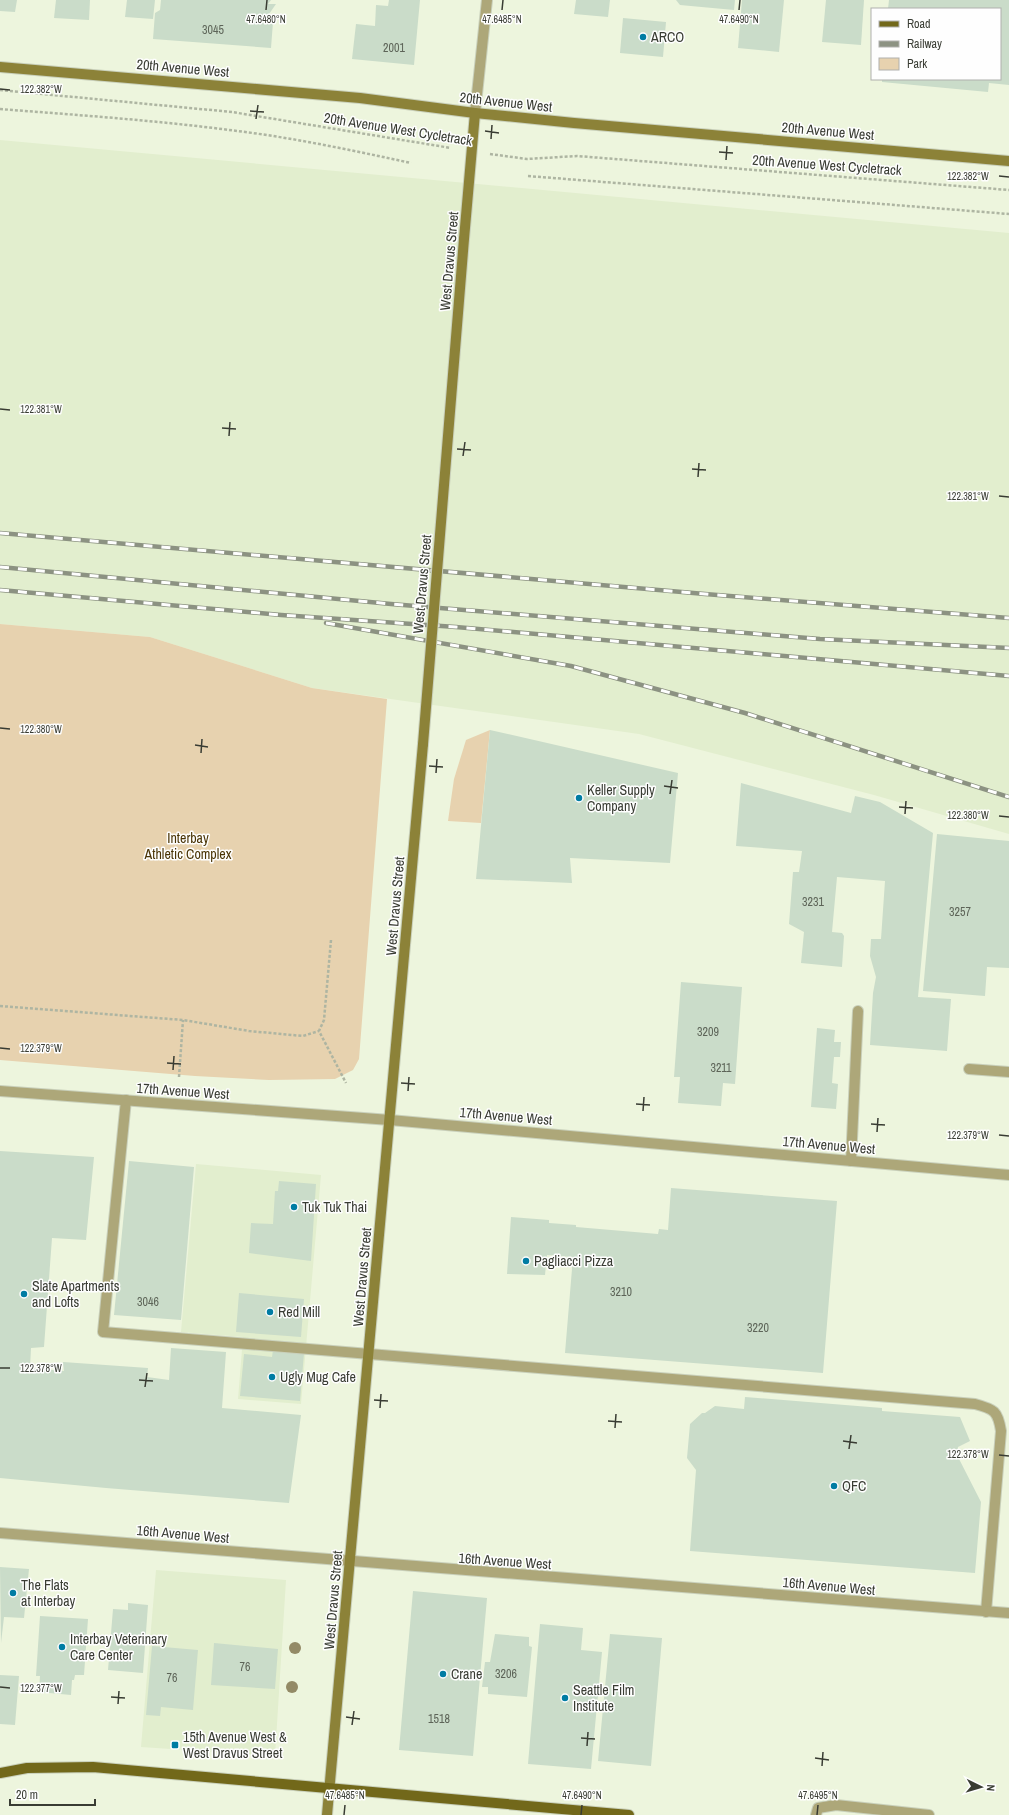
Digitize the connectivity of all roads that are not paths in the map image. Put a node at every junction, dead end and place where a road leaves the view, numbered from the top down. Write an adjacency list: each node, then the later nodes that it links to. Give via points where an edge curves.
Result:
1 (486, 0): 3 (street, West Dravus Street)
2 (0, 66): 3 (main road, 20th Avenue West, via 360,98)
3 (475, 113): 4 (main road, 20th Avenue West); 10 (main road, West Dravus Street, bridge)
4 (1009, 161)
5 (858, 1011): 11 (street)
6 (969, 1069): 7 (street)
7 (1009, 1072)
8 (0, 1091): 9 (street, 17th Avenue West)
9 (126, 1100): 10 (street, 17th Avenue West); 13 (street, via 103,1332)
10 (390, 1120): 11 (street, 17th Avenue West); 13 (main road, West Dravus Street)
11 (851, 1161): 12 (street, 17th Avenue West)
12 (1009, 1175)
13 (369, 1353): 15 (main road, West Dravus Street); 16 (street, via 975,1404 991,1408 1000,1420 1001,1431)
14 (0, 1533): 15 (street, 16th Avenue West)
15 (350, 1562): 16 (street, 16th Avenue West); 19 (main road, West Dravus Street)
16 (986, 1612): 17 (street, 16th Avenue West)
17 (1009, 1613)
18 (0, 1773): 19 (main road, via 27,1768 93,1767)
19 (330, 1789): 20 (main road, West Dravus Street); 21 (main road)
20 (327, 1815)
21 (629, 1815)
22 (816, 1815): 23 (street, via 818,1808 836,1805)
23 (929, 1815)

